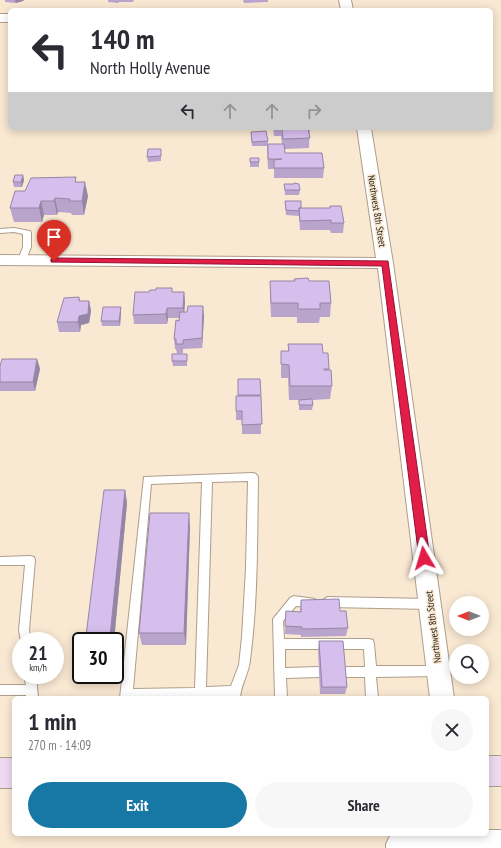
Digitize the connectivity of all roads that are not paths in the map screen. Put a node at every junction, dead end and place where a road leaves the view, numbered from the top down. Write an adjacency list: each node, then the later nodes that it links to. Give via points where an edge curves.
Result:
1 (364, 130): 5 (street, Northwest 8th Street)
2 (0, 231): 4 (lane, via 14,230 27,233 27,247)
3 (0, 260): 4 (street)
4 (22, 260): 5 (street)
5 (385, 263): 9 (street, Northwest 8th Street)
6 (207, 478): 20 (lane); 22 (lane, via 253,477 245,663); 23 (lane, via 147,480)
7 (0, 561): 11 (lane, via 30,560)
8 (294, 601): 9 (lane); 10 (lane); 12 (lane, via 278,619)
9 (431, 604): 13 (street, Northwest 8th Street)
10 (295, 614)
11 (24, 632)
12 (279, 644): 16 (lane, via 296,639 369,644); 17 (lane)
13 (438, 671): 16 (lane); 26 (street, Northwest 8th Street)
14 (319, 672): 17 (lane)
15 (344, 672): 16 (lane)
16 (370, 672): 25 (lane)
17 (280, 673): 24 (lane)
18 (31, 684): 21 (lane)
19 (0, 690): 21 (lane)
20 (200, 693): 22 (lane); 23 (lane)
21 (32, 694)
22 (234, 695)
23 (126, 696)
24 (281, 696)
25 (372, 696)
26 (442, 696)
27 (489, 771): 28 (main road)
28 (501, 771)
29 (0, 773): 30 (main road)
30 (12, 773)
31 (501, 843): 32 (street)
32 (399, 846)

